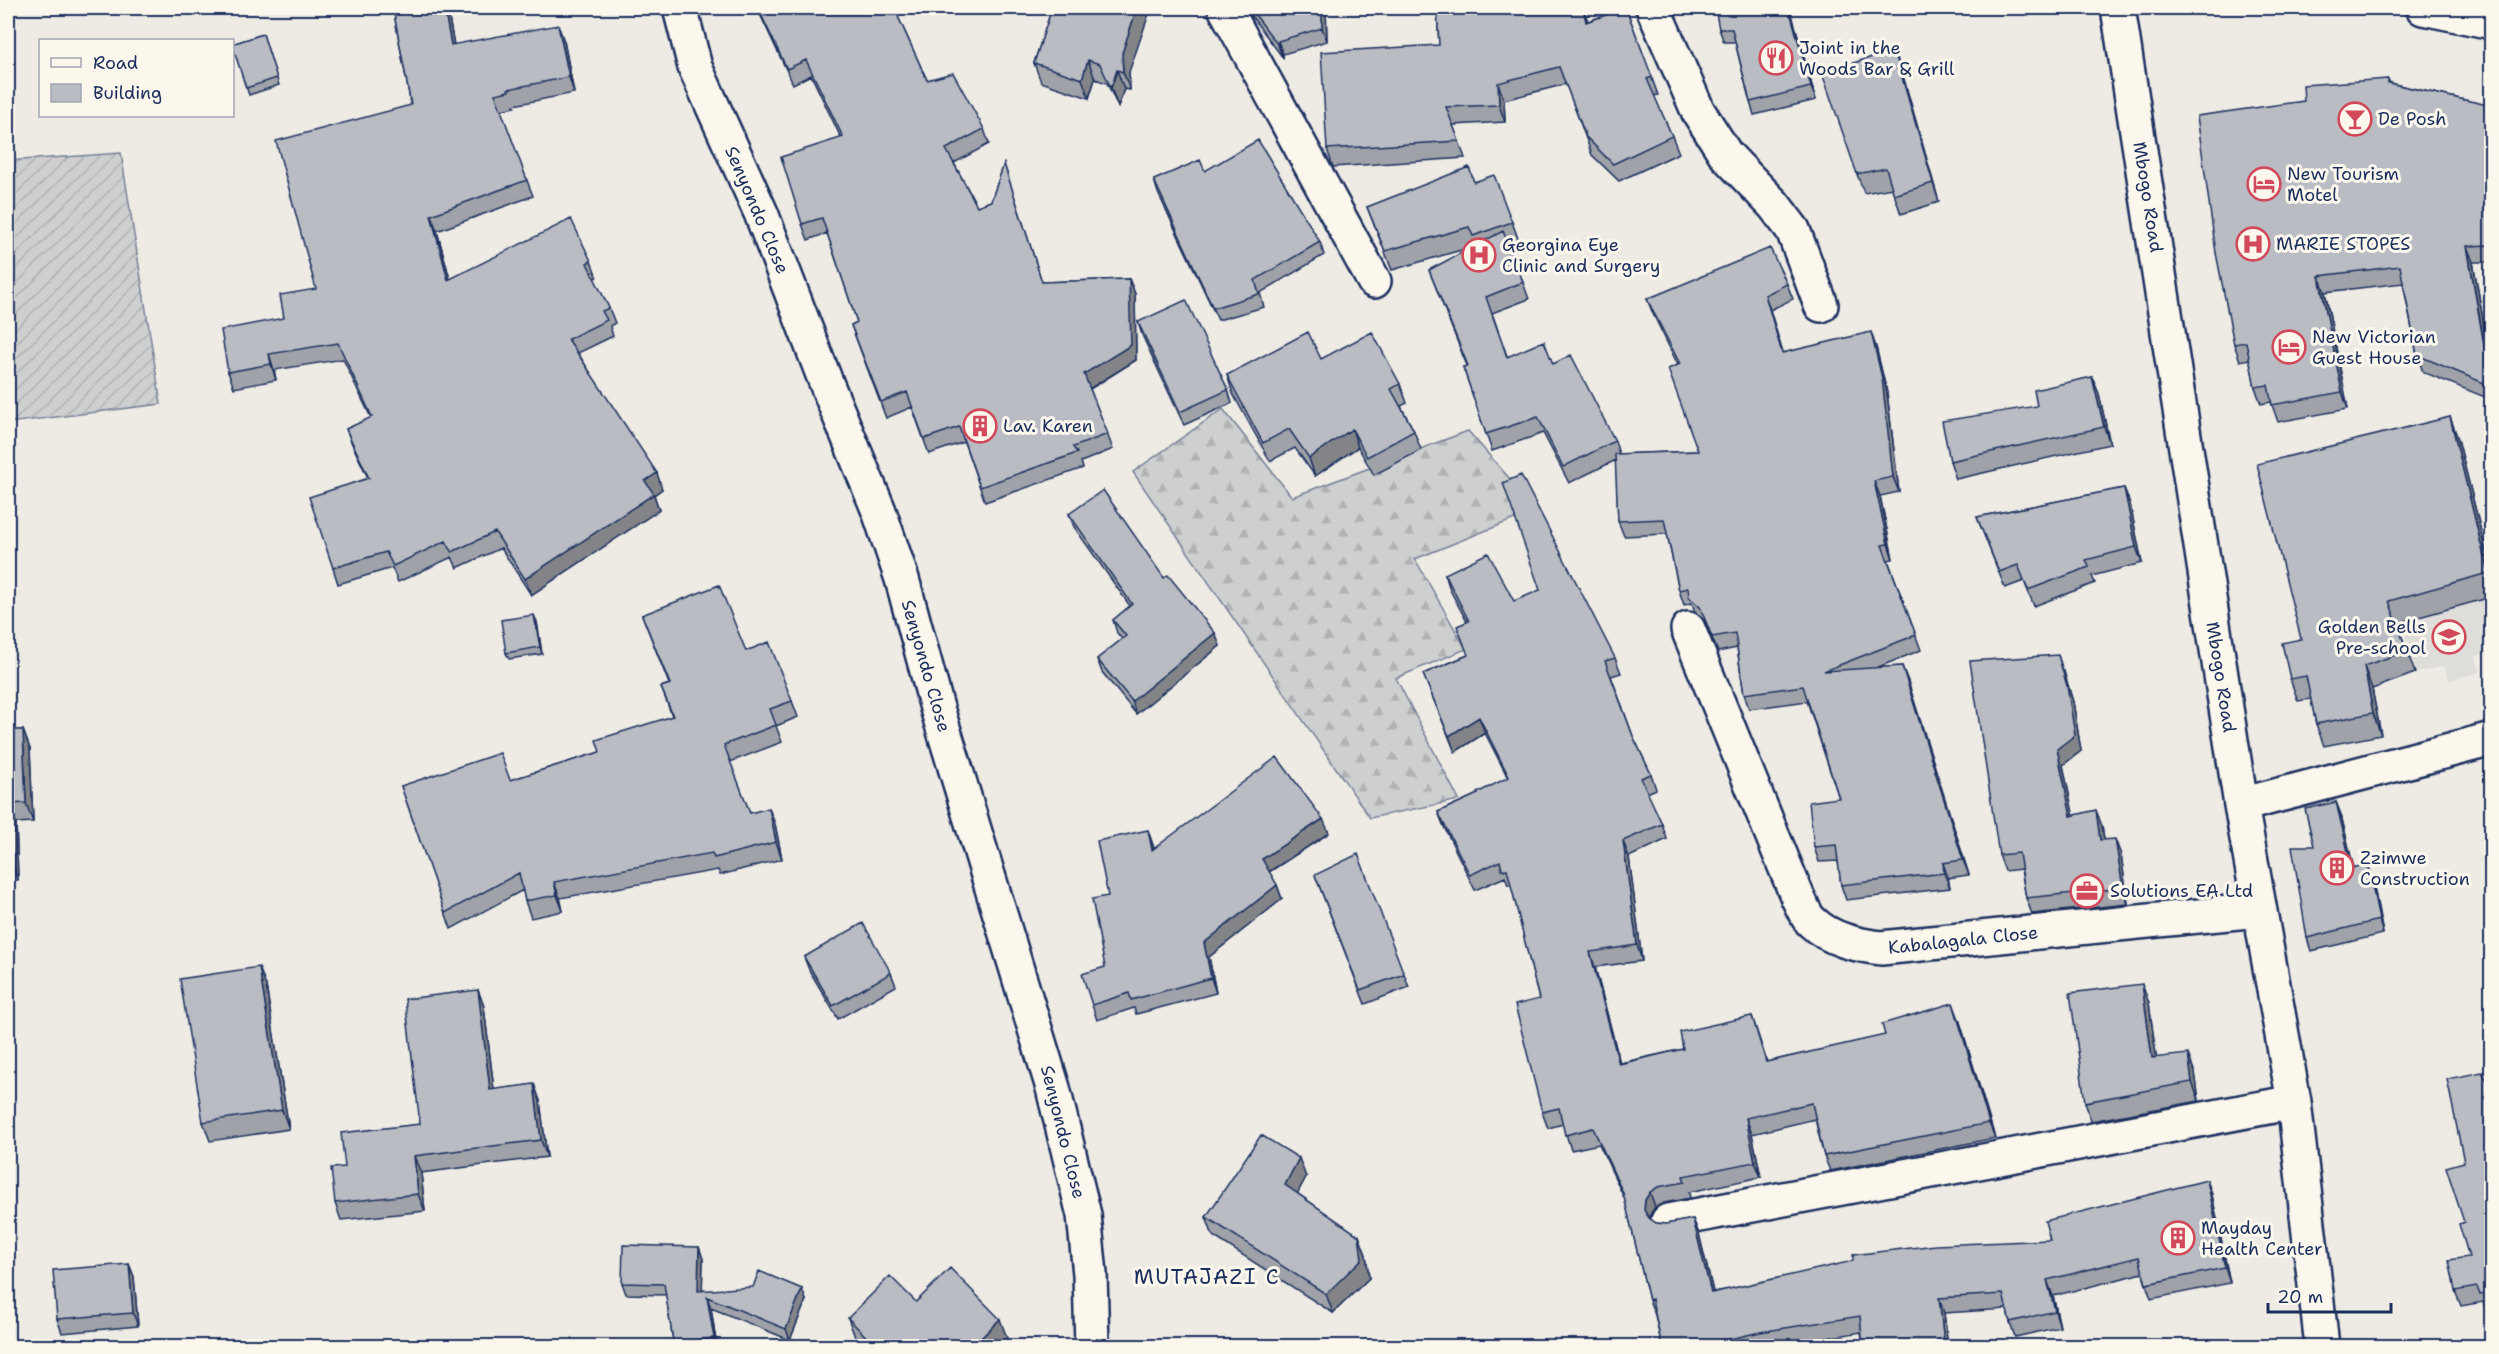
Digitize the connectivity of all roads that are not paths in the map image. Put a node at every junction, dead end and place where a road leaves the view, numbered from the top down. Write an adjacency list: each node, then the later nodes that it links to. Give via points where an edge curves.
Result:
1 (680, 8): 15 (street, Senyondo Close, via 695,67 761,213 902,579 1053,1088 1084,1215)
2 (1225, 8): 7 (street)
3 (1653, 8): 8 (street, via 1698,111 1726,155 1793,230)
4 (2118, 8): 11 (street, Mbogo Road)
5 (2423, 8): 6 (street)
6 (2492, 22)
7 (1374, 281)
8 (1821, 305)
9 (1688, 629): 12 (street, Kabalagala Close, via 1797,898 1810,921 1839,939 1881,948)
10 (2492, 739): 11 (street)
11 (2241, 806): 12 (street, Mbogo Road)
12 (2258, 910): 13 (street, Mbogo Road)
13 (2294, 1102): 14 (street); 16 (street, Mbogo Road)
14 (1668, 1221)
15 (1092, 1347)
16 (2322, 1347)

